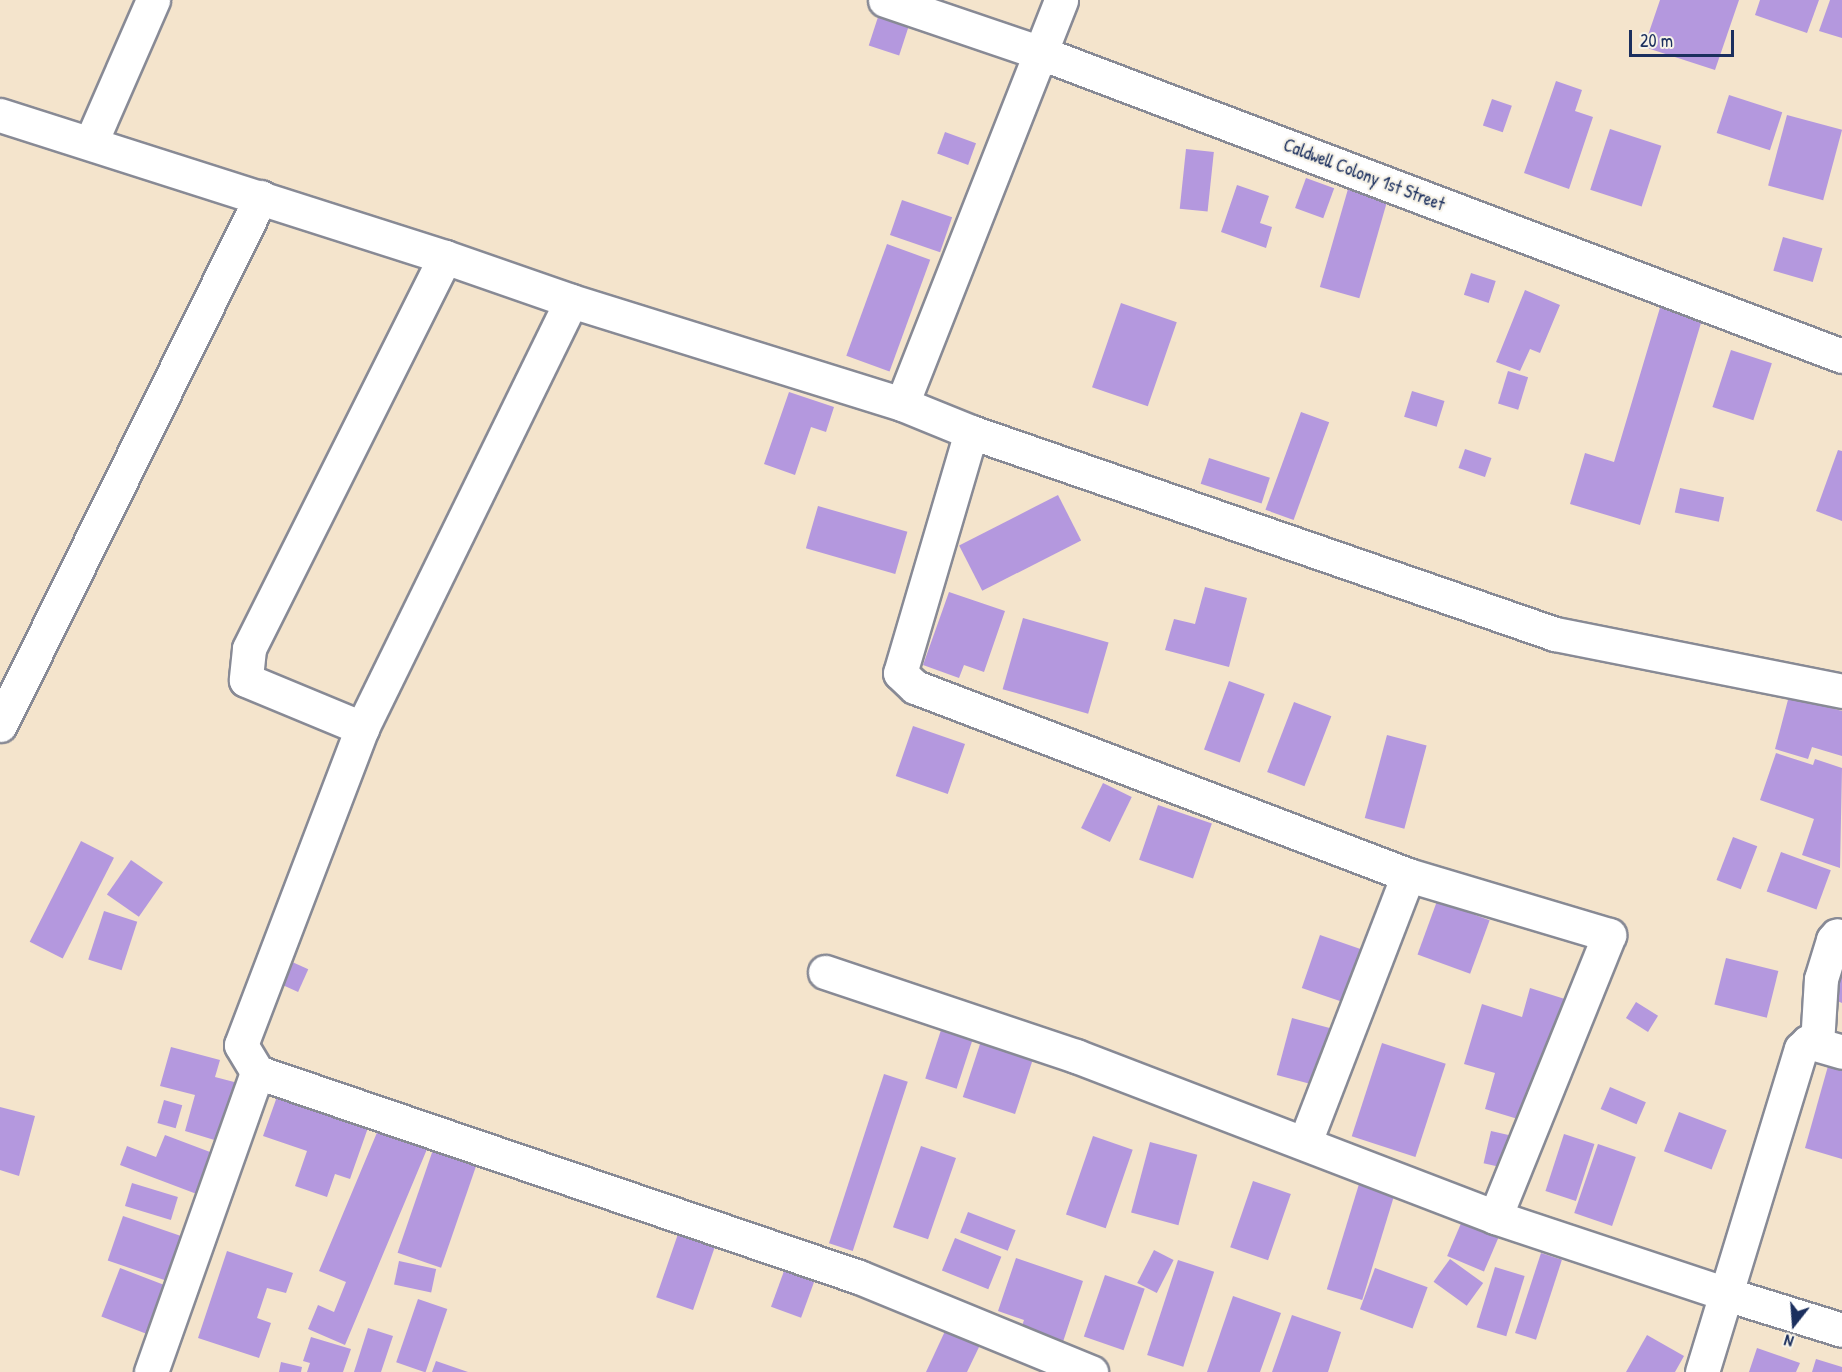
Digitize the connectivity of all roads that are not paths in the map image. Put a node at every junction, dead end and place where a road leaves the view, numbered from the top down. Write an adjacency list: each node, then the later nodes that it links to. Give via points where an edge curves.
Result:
1 (153, 0): 6 (street)
2 (885, 0): 4 (street, Caldwell Colony 1st Street)
3 (1061, 0): 4 (street)
4 (1041, 53): 10 (street, Caldwell Colony 1st Street); 11 (street)
5 (0, 115): 6 (street)
6 (90, 142): 7 (street)
7 (261, 197): 8 (street); 14 (street)
8 (445, 257): 9 (street); 15 (street, via 249,649 246,680)
9 (571, 301): 11 (street); 15 (street)
10 (1842, 356)
11 (902, 404): 12 (street)
12 (971, 432): 13 (street, via 1555,634); 16 (street, via 900,673 915,687)
13 (1842, 691)
14 (0, 725)
15 (362, 728): 20 (street, via 241,1045)
16 (1408, 875): 21 (street); 22 (street, via 1610,935)
17 (1837, 935): 19 (street, via 1821,979)
18 (825, 972): 21 (street, via 1076,1056)
19 (1829, 1048): 23 (street, via 1808,1042 1801,1049)
20 (257, 1072): 25 (street); 26 (street, via 859,1277)
21 (1305, 1142): 22 (street)
22 (1495, 1217): 23 (street)
23 (1726, 1294): 24 (street); 27 (street)
24 (1842, 1330)
25 (151, 1372)
26 (1091, 1372)
27 (1702, 1372)

